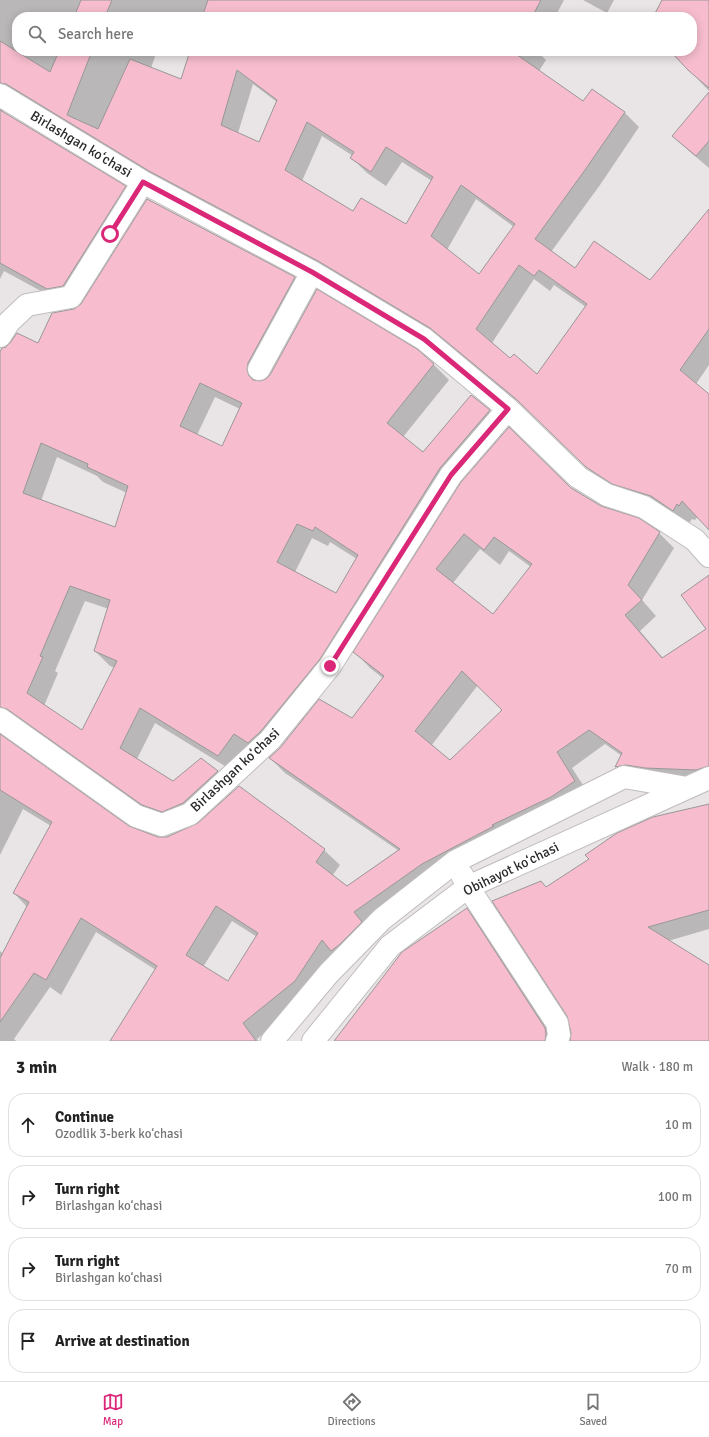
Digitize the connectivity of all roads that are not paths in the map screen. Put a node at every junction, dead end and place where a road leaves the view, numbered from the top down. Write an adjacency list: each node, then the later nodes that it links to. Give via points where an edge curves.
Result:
1 (0, 95): 2 (street, Birlashgan koʻchasi)
2 (143, 182): 3 (street, Birlashgan koʻchasi); 4 (street, via 71,297 27,305 9,322)
3 (312, 272): 5 (street); 6 (street, Birlashgan koʻchasi, via 424,339)
4 (0, 336)
5 (259, 369)
6 (508, 409): 7 (street, Birlashgan koʻchasi, via 578,477 606,495 644,507 695,540); 8 (street, Birlashgan koʻchasi, via 451,475 330,666 270,740 190,814 162,825 136,816)
7 (709, 556)
8 (0, 719)
9 (709, 778): 10 (street, Obihayot koʻchasi)
10 (687, 788): 11 (street, via 624,777); 12 (street, Obihayot koʻchasi)
11 (456, 861): 12 (street); 13 (street, via 382,919 329,973)
12 (468, 887): 14 (street, Obihayot koʻchasi, via 390,946); 15 (street, via 557,1023 559,1035)
13 (272, 1041)
14 (313, 1041)
15 (556, 1041)

